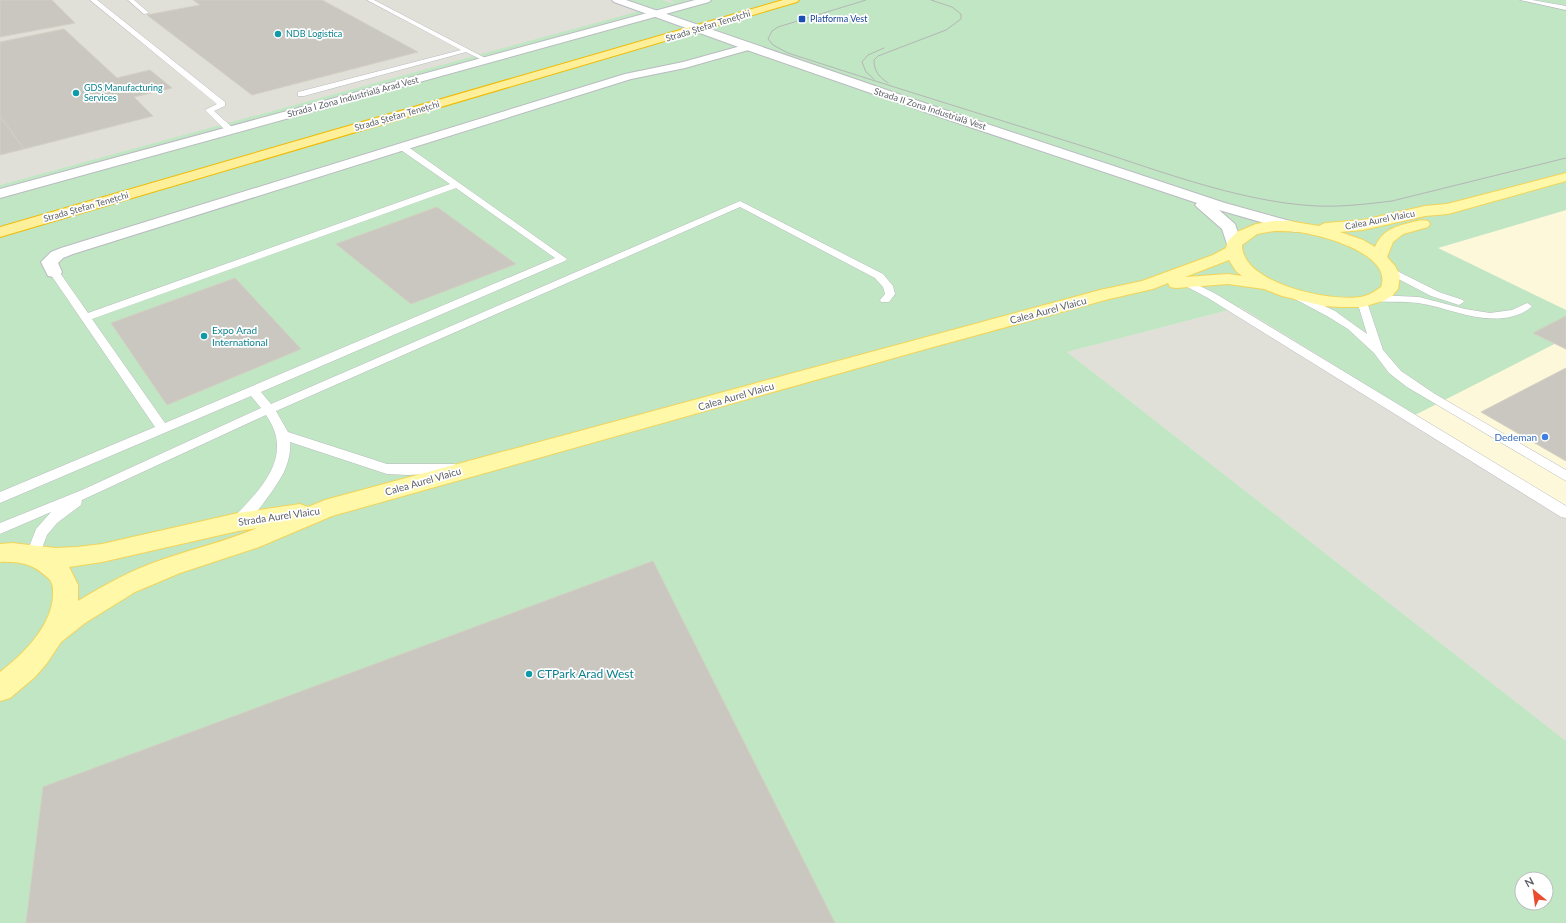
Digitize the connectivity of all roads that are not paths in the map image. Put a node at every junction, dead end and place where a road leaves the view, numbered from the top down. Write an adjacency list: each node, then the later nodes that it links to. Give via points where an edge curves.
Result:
1 (93, 0): 17 (lane, via 222,104 209,110)
2 (132, 0): 10 (lane)
3 (370, 0): 14 (lane)
4 (617, 0): 11 (street, Strada II Zona Industrială Vest)
5 (706, 0): 11 (street, Strada I Zona Industrială Arad Vest)
6 (794, 0): 12 (highway, Strada Ștefan Tenețchi)
7 (1523, 0): 9 (lane)
8 (1565, 0): 9 (lane)
9 (1563, 7)
10 (146, 13)
11 (658, 14): 12 (street, Strada II Zona Industrială Vest); 15 (street, Strada I Zona Industrială Arad Vest)
12 (698, 29): 13 (street, Strada II Zona Industrială Vest); 25 (highway, Strada Ștefan Tenețchi)
13 (748, 47): 18 (street, via 685,65 629,76); 21 (street, Strada II Zona Industrială Vest)
14 (467, 50): 15 (lane); 16 (lane)
15 (488, 60): 17 (street, Strada I Zona Industrială Arad Vest)
16 (301, 94)
17 (231, 131): 22 (street, Strada I Zona Industrială Arad Vest)
18 (401, 146): 20 (lane); 28 (street, via 67,251 49,262)
19 (1566, 177): 23 (main road, Calea Aurel Vlaicu)
20 (457, 185): 35 (lane); 37 (lane, via 562,258)
21 (1164, 187): 24 (street, Strada II Zona Industrială Vest, via 1246,214); 26 (street, Strada II Zona Industrială Vest, via 1202,204 1217,216 1229,227)
22 (0, 194)
23 (1448, 209): 24 (main road, Calea Aurel Vlaicu, via 1425,211 1345,228); 27 (main road, Calea Aurel Vlaicu, via 1440,218 1397,231 1386,240)
24 (1303, 228): 26 (main road, Calea Aurel Vlaicu, via 1274,226 1256,229 1242,234); 27 (main road, Calea Aurel Vlaicu, via 1355,243)
25 (0, 232)
26 (1234, 247): 30 (main road, Calea Aurel Vlaicu, via 1219,259); 31 (main road, Calea Aurel Vlaicu, via 1235,256 1241,266)
27 (1384, 264): 34 (main road, Calea Aurel Vlaicu, via 1392,281 1388,290); 34 (lane, via 1435,294 1474,308 1499,311 1528,306 1505,316 1487,316 1400,297)
28 (54, 272): 35 (lane)
29 (1186, 282): 30 (main road, Calea Aurel Vlaicu); 31 (main road, Calea Aurel Vlaicu, via 1228,279); 46 (lane)
30 (1147, 285): 41 (main road, Calea Aurel Vlaicu, via 1106,294)
31 (1268, 285): 32 (main road, Calea Aurel Vlaicu)
32 (1296, 295): 34 (main road, Calea Aurel Vlaicu, via 1325,301); 36 (lane, via 1336,317)
33 (885, 300): 38 (lane, via 890,294 888,286 880,276 740,204)
34 (1369, 300): 36 (lane)
35 (86, 317): 39 (lane)
36 (1378, 351): 42 (lane, via 1394,371 1431,397)
37 (253, 390): 38 (lane); 39 (lane)
38 (269, 409): 40 (lane); 43 (lane)
39 (163, 429): 44 (lane)
40 (283, 435): 41 (lane, via 328,452 387,469); 47 (lane, via 281,466 260,498)
41 (466, 469): 45 (main road, Calea Aurel Vlaicu)
42 (1566, 476)
43 (87, 493): 48 (lane); 50 (lane, via 52,519 40,533)
44 (0, 498)
45 (325, 509): 47 (main road, Strada Aurel Vlaicu); 51 (main road, Strada Aurel Vlaicu, via 250,542 171,566 126,585 76,615)
46 (1566, 513)
47 (238, 522): 50 (main road, Strada Aurel Vlaicu, via 102,553 56,558)
48 (0, 529)
49 (0, 553): 50 (main road)
50 (33, 555): 51 (main road, via 56,568 66,585 65,607)
51 (54, 633): 52 (main road, via 28,665)
52 (0, 689)

